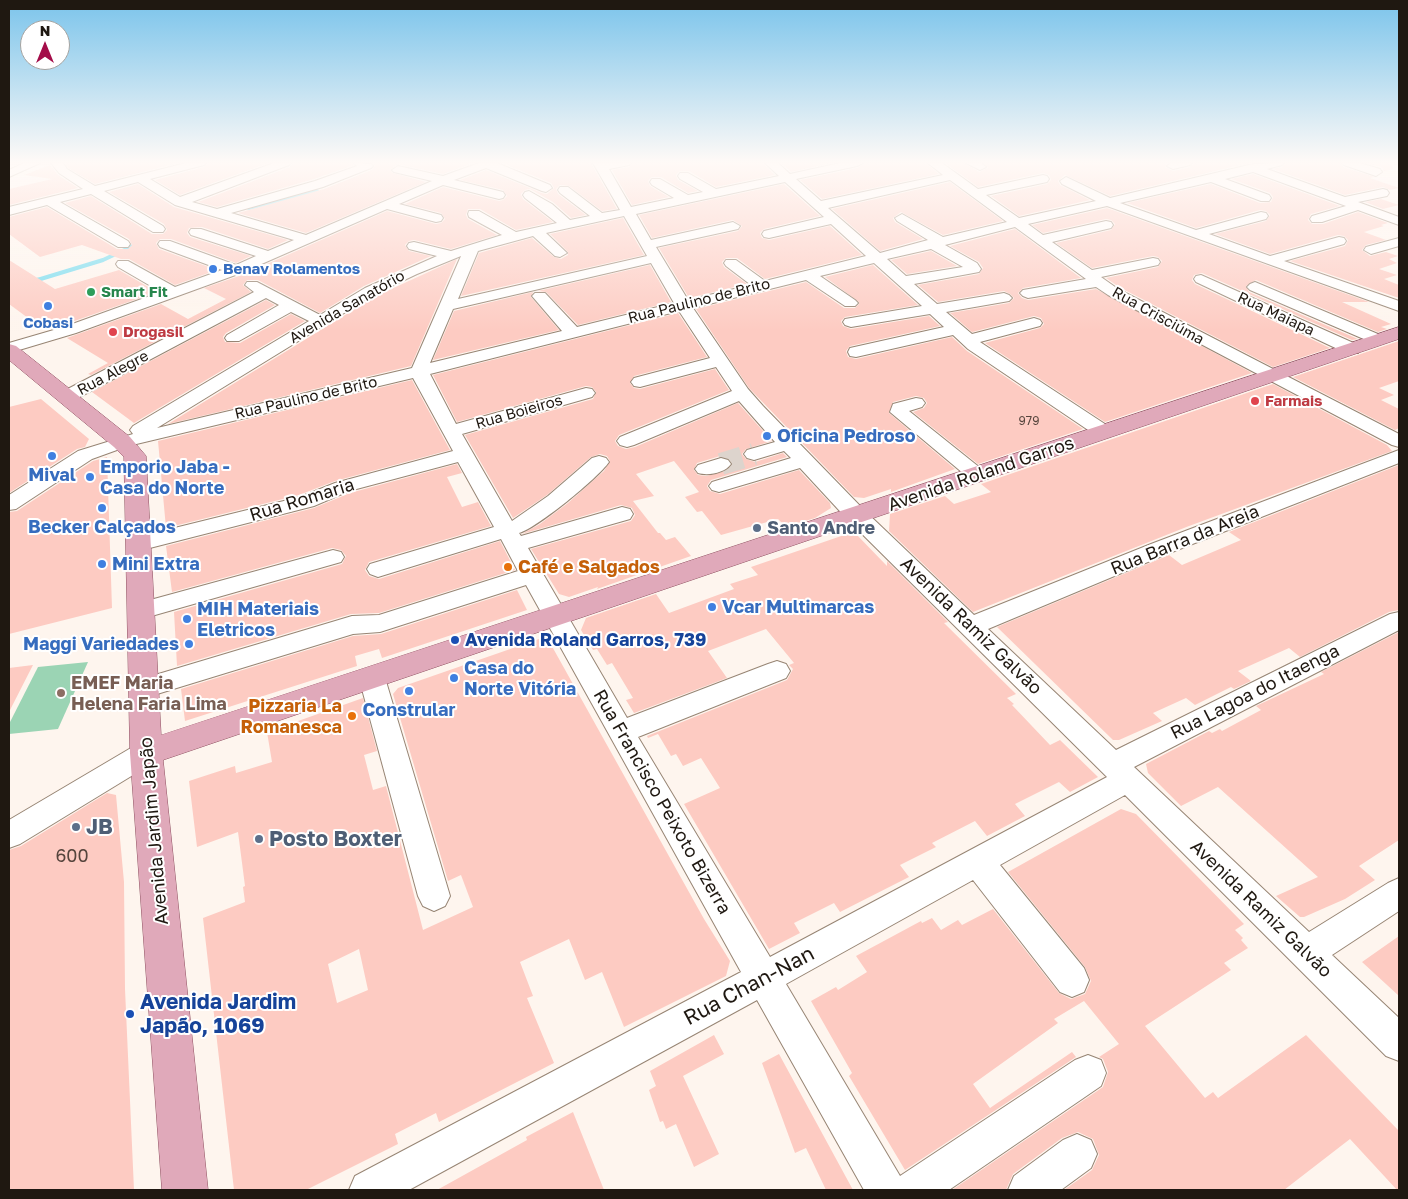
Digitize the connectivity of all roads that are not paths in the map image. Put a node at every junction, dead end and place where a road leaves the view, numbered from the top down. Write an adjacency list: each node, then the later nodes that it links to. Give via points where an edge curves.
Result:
1 (81, 219): 32 (street)
2 (143, 219): 21 (street)
3 (237, 219): 27 (street)
4 (355, 219): 27 (street)
5 (483, 219): 26 (street)
6 (560, 219): 18 (street)
7 (590, 219): 18 (street, Avenida Sanatório)
8 (633, 219): 37 (street, Avenida Ramiz Galvão)
9 (834, 219): 24 (street); 40 (street)
10 (903, 219): 30 (street)
11 (1013, 219): 16 (street, Rua Crisciúma)
12 (1031, 219): 16 (street, Rua Paulino de Brito)
13 (1152, 219): 25 (street)
14 (1250, 219): 25 (street)
15 (1346, 219): 17 (street)
16 (1017, 222): 28 (street, Rua Crisciúma); 30 (street, Rua Paulino de Brito)
17 (1333, 223)
18 (566, 224): 22 (street, Avenida Sanatório)
19 (1106, 225): 28 (street)
20 (733, 226): 37 (street)
21 (158, 228)
22 (535, 231): 26 (street, Avenida Sanatório); 38 (street)
23 (196, 232): 39 (street)
24 (769, 234)
25 (1195, 234): 41 (street)
26 (514, 236): 36 (street, Avenida Sanatório)
27 (308, 240): 39 (street)
28 (1041, 240): 47 (street, Rua Crisciúma)
29 (1339, 241): 41 (street)
30 (935, 242): 40 (street, Rua Paulino de Brito); 49 (street, via 974,269)
31 (1399, 242): 35 (street)
32 (123, 244)
33 (165, 244): 45 (street)
34 (414, 246): 36 (street)
35 (1370, 250)
36 (462, 251): 61 (street); 64 (street, Avenida Sanatório, via 389,281)
37 (652, 252): 59 (street, Avenida Ramiz Galvão); 61 (street)
38 (560, 253)
39 (270, 256): 45 (street)
40 (877, 257): 46 (street, Rua Paulino de Brito); 49 (street)
41 (1271, 260): 62 (street)
42 (1153, 262): 47 (street)
43 (123, 264): 55 (street)
44 (731, 264): 51 (street)
45 (232, 271): 53 (street); 55 (street)
46 (806, 274): 51 (street, Rua Paulino de Brito); 58 (street)
47 (1091, 277): 50 (street); 54 (street); 78 (street, Rua Crisciúma, via 1132,303)
48 (1201, 279): 74 (street, Rua Maiapa)
49 (903, 281): 63 (street)
50 (1016, 282)
51 (762, 286): 59 (street, Rua Paulino de Brito)
52 (1255, 287): 72 (street)
53 (266, 292): 60 (street); 82 (street, Rua Alegre)
54 (1028, 292)
55 (174, 293): 73 (street)
56 (540, 296): 68 (street)
57 (1004, 298): 63 (street)
58 (850, 303)
59 (683, 305): 68 (street, Rua Paulino de Brito); 76 (street, Avenida Ramiz Galvão)
60 (292, 306): 64 (street); 70 (street)
61 (446, 306): 77 (street)
62 (1399, 306)
63 (934, 308): 65 (street); 67 (street)
64 (320, 321): 84 (street, Avenida Sanatório)
65 (851, 322)
66 (1034, 324): 71 (street)
67 (956, 329): 71 (street); 75 (street)
68 (573, 332): 77 (street, Rua Paulino de Brito)
69 (1399, 333): 72 (main road, Avenida Roland Garros)
70 (233, 338)
71 (968, 340): 85 (street)
72 (1379, 340): 74 (main road, Avenida Roland Garros)
73 (9, 349): 82 (main road, Avenida Jardim Japão)
74 (1352, 349): 78 (main road, Avenida Roland Garros)
75 (856, 352)
76 (720, 360): 79 (street); 81 (street, Avenida Ramiz Galvão)
77 (420, 371): 84 (street, Rua Paulino de Brito); 89 (street, Rua Francisco Peixoto Bizerra)
78 (1272, 376): 85 (main road, Avenida Roland Garros); 87 (street, Rua Crisciúma)
79 (640, 382)
80 (586, 393): 89 (street, Rua Boieiros)
81 (742, 393): 86 (street); 90 (street, Avenida Ramiz Galvão)
82 (66, 397): 88 (main road, Avenida Jardim Japão)
83 (916, 403): 94 (street, via 900,408 900,412)
84 (157, 428): 88 (street, Rua Paulino de Brito)
85 (1104, 432): 94 (main road, Avenida Roland Garros)
86 (627, 441)
87 (1399, 441)
88 (122, 442): 96 (street, Rua Paulino de Brito, via 85,455); 100 (main road, Avenida Jardim Japão, via 135,456)
89 (458, 443): 99 (street, Rua Francisco Peixoto Bizerra); 100 (street, Rua Romaria, via 307,502)
90 (796, 453): 91 (street); 95 (lane); 98 (street, Avenida Ramiz Galvão)
91 (754, 454)
92 (1399, 456): 107 (street, Rua Barra da Areia)
93 (599, 462): 99 (street)
94 (977, 475): 98 (main road, Avenida Roland Garros)
95 (719, 486)
96 (9, 504)
97 (622, 514): 99 (street)
98 (857, 516): 105 (main road, Avenida Roland Garros); 107 (street, Avenida Ramiz Galvão)
99 (511, 538): 102 (street); 103 (street, Rua Francisco Peixoto Bizerra)
100 (138, 544): 104 (main road, Avenida Jardim Japão)
101 (333, 557): 104 (street)
102 (378, 569)
103 (531, 575): 105 (street, Rua Francisco Peixoto Bizerra); 110 (street, via 380,623 352,625)
104 (141, 611): 110 (main road, Avenida Jardim Japão)
105 (555, 617): 109 (main road, Avenida Roland Garros); 111 (street, Rua Francisco Peixoto Bizerra)
106 (1399, 620): 113 (street, Rua Lagoa do Itaenga)
107 (971, 626): 113 (street, Avenida Ramiz Galvão)
108 (777, 671): 111 (street)
109 (372, 678): 112 (main road, Avenida Roland Garros); 117 (street)
110 (144, 688): 112 (main road, Avenida Jardim Japão)
111 (622, 732): 119 (street, Rua Francisco Peixoto Bizerra)
112 (146, 754): 114 (street, Avenida Roland Garros); 124 (main road, Avenida Jardim Japão)
113 (1119, 772): 115 (street, Rua Chan-Nan); 118 (street, Avenida Ramiz Galvão)
114 (9, 835)
115 (978, 862): 119 (street, Rua Chan-Nan); 120 (street)
116 (1399, 893): 118 (street)
117 (434, 896)
118 (1306, 953): 121 (street, Avenida Ramiz Galvão)
119 (764, 978): 125 (street, Rua Chan-Nan); 126 (street, Rua Francisco Peixoto Bizerra)
120 (1072, 980)
121 (1399, 1043)
122 (1088, 1073): 127 (street)
123 (1077, 1154): 128 (street)
124 (185, 1190)
125 (369, 1190)
126 (886, 1190)
127 (914, 1190)
128 (1028, 1190)

